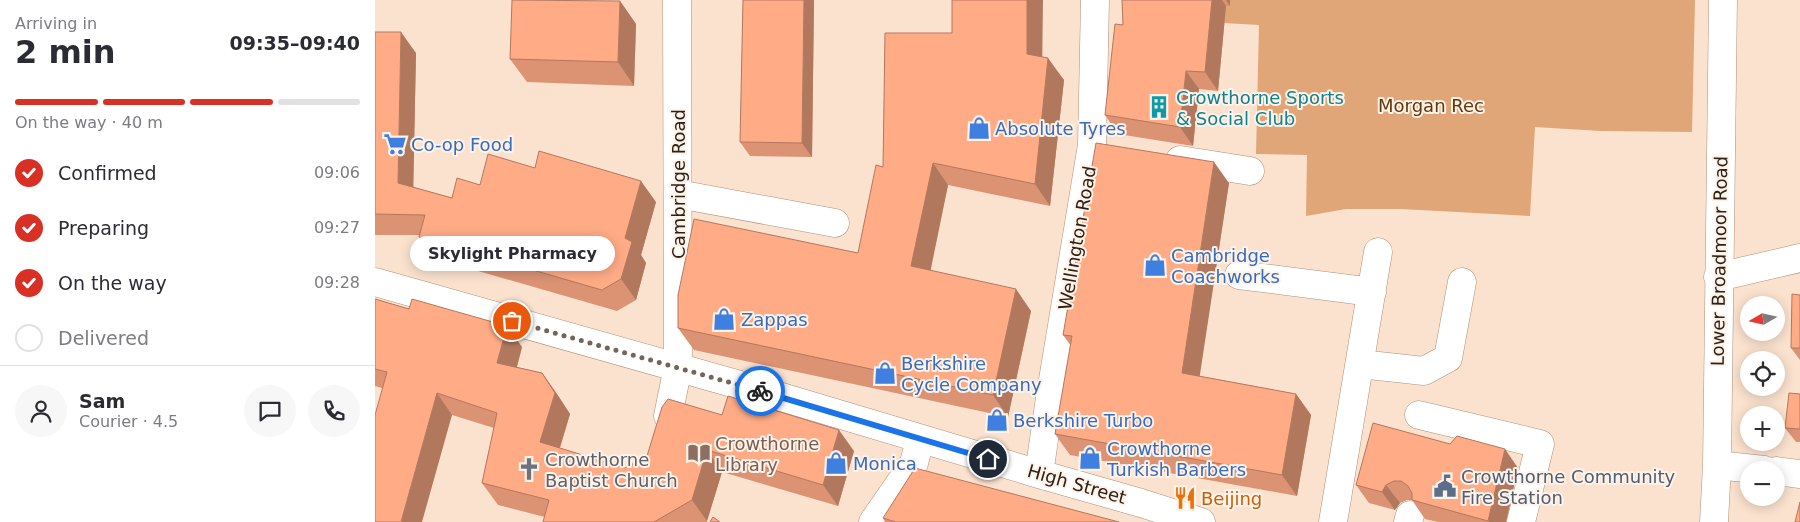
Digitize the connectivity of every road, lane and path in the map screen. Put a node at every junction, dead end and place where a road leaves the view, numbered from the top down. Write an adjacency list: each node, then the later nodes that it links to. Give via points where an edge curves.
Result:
1 (677, 0): 6 (street, Cambridge Road)
2 (1095, 0): 23 (street, Wellington Road, via 1102,147 1049,398)
3 (1723, 0): 11 (street, Lower Broadmoor Road)
4 (1151, 155): 5 (street)
5 (1250, 172)
6 (678, 194): 7 (street); 16 (street, Cambridge Road)
7 (835, 223)
8 (1378, 252): 14 (street)
9 (1800, 258): 11 (street)
10 (1239, 275): 14 (street)
11 (1718, 277): 20 (street, Lower Broadmoor Road)
12 (375, 282): 16 (street, High Street)
13 (1462, 282): 15 (street, via 1448,358 1424,371)
14 (1372, 292): 15 (street)
15 (1360, 364): 27 (street)
16 (678, 367): 18 (street, Cambridge Road); 19 (street, High Street)
17 (1419, 415): 28 (street, via 1541,444)
18 (668, 416)
19 (921, 439): 23 (street, High Street); 25 (street, via 914,463)
20 (1717, 465): 21 (street); 29 (street, Lower Broadmoor Road)
21 (1740, 467)
22 (1785, 472): 24 (street)
23 (1039, 474): 26 (street, High Street)
24 (1800, 474)
25 (873, 522)
26 (1201, 522)
27 (1333, 522)
28 (1521, 522)
29 (1714, 522)

